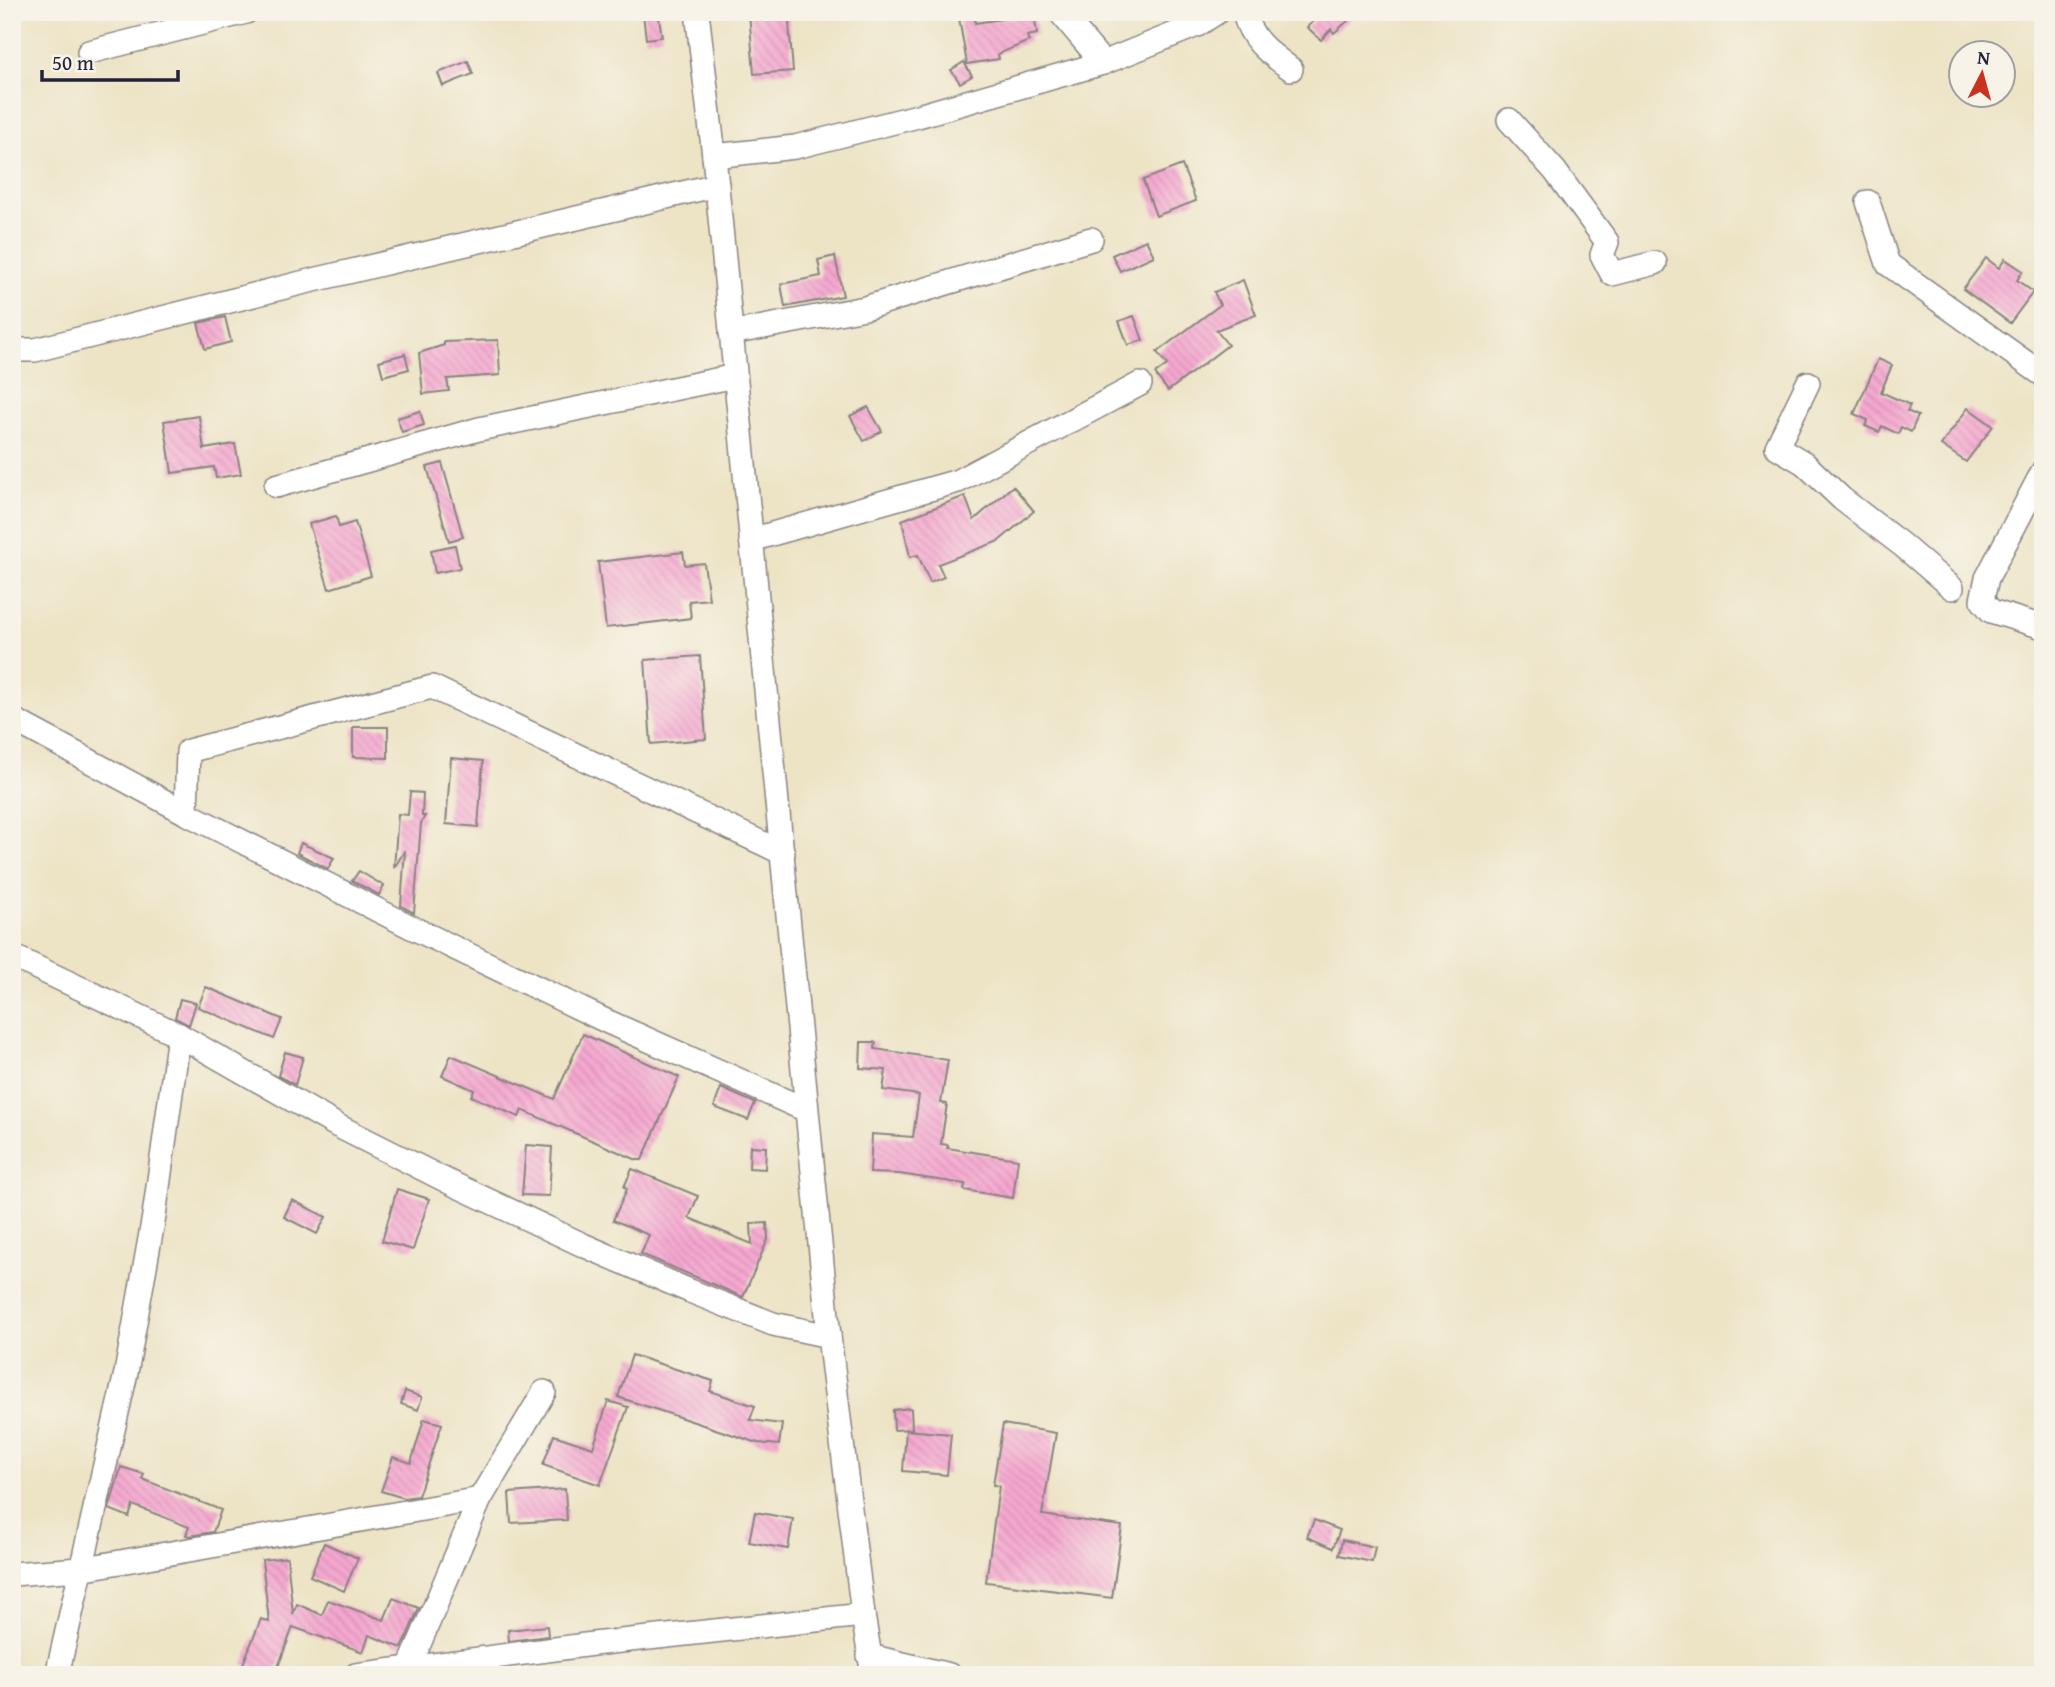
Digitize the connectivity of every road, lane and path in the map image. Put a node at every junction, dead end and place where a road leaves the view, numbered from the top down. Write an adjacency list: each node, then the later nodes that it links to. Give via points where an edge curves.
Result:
1 (246, 12): 6 (street)
2 (697, 12): 10 (street)
3 (1060, 12): 7 (street)
4 (1217, 12): 7 (street, via 1197,25)
5 (1244, 12): 8 (street, via 1255,39)
6 (89, 52)
7 (1102, 63): 10 (street, via 807,144)
8 (1291, 69)
9 (1509, 120): 14 (street, via 1555,171 1607,242 1602,255 1612,274)
10 (714, 156): 11 (street)
11 (717, 185): 15 (street); 16 (street, via 35,350)
12 (1868, 202): 17 (street, via 1888,264)
13 (1091, 239): 15 (street, via 865,307)
14 (1655, 263)
15 (731, 333): 18 (street)
16 (12, 350)
17 (2043, 375)
18 (735, 376): 22 (street, via 479,429); 23 (street)
19 (1808, 383): 24 (street, via 1777,447 1804,463)
20 (1140, 384): 23 (street, via 958,481)
21 (2043, 471): 25 (street, via 1987,579 1982,600 1991,611)
22 (276, 486)
23 (751, 540): 28 (street)
24 (1952, 588)
25 (2043, 627)
26 (12, 719): 27 (street)
27 (186, 813): 28 (street, via 188,751 432,687); 31 (street, via 606,1021)
28 (783, 853): 31 (street)
29 (12, 956): 30 (street)
30 (179, 1035): 32 (street, via 338,1126 583,1245 773,1324); 35 (street, via 128,1360)
31 (806, 1110): 32 (street)
32 (830, 1336): 37 (street)
33 (544, 1392): 34 (street)
34 (480, 1499): 35 (street); 39 (street)
35 (80, 1569): 36 (street); 40 (street)
36 (12, 1574)
37 (863, 1615): 38 (street); 39 (street)
38 (871, 1666): 42 (street)
39 (409, 1668): 41 (street)
40 (57, 1675)
41 (356, 1675)
42 (949, 1675)

